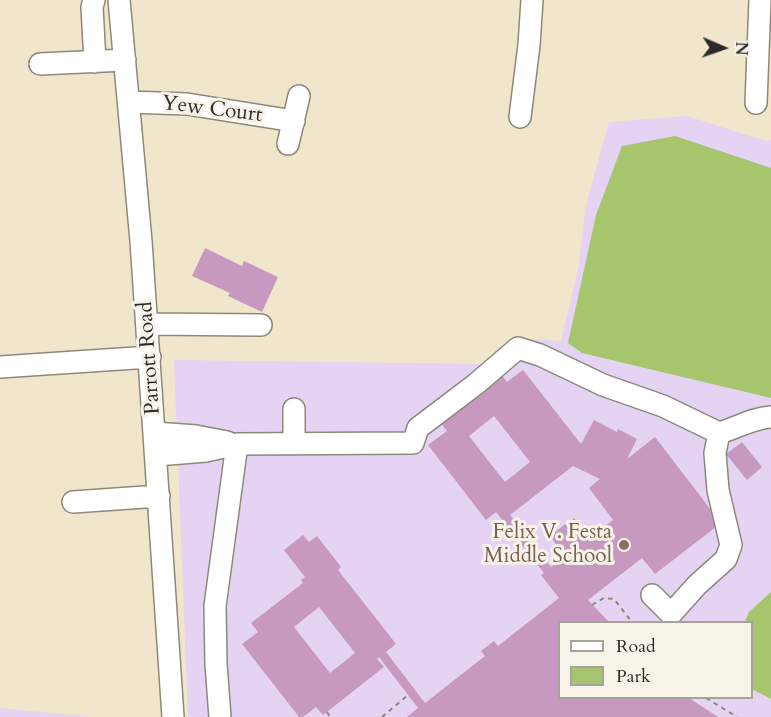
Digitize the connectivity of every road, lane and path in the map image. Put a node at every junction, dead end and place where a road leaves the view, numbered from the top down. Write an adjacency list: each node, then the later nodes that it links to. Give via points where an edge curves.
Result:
1 (94, 0): 6 (street)
2 (119, 0): 5 (street, Parrott Road)
3 (532, 0): 11 (street)
4 (760, 0): 10 (street)
5 (125, 60): 6 (street); 9 (street, Parrott Road)
6 (94, 62): 7 (street)
7 (40, 63)
8 (299, 96): 12 (street, Yew Court)
9 (129, 102): 12 (street, Yew Court, via 187,104); 14 (street, Parrott Road)
10 (756, 103)
11 (520, 117)
12 (294, 121): 13 (street, Yew Court)
13 (288, 144)
14 (147, 324): 15 (street); 16 (street, Parrott Road)
15 (261, 325)
16 (150, 357): 17 (street); 20 (street, Parrott Road)
17 (0, 367)
18 (294, 409): 23 (street)
19 (771, 417): 21 (street, via 755,418)
20 (155, 433): 22 (street); 24 (street, Parrott Road)
21 (719, 433): 23 (street, via 663,406 518,348 418,428 413,443); 28 (street, via 715,453 718,490 731,545 726,559 671,614)
22 (237, 444): 23 (street); 24 (street); 36 (street, via 215,606)
23 (294, 444)
24 (157, 455): 25 (street, Parrott Road)
25 (159, 496): 26 (street); 35 (street, Parrott Road)
26 (73, 502)
27 (618, 595): 29 (path)
28 (652, 595)
29 (614, 599): 30 (path, via 604,598); 31 (path)
30 (592, 604)
31 (631, 621)
32 (408, 696): 38 (path)
33 (708, 699): 39 (path)
34 (327, 712): 37 (path)
35 (173, 717)
36 (220, 717)
37 (330, 717)
38 (382, 717)
39 (736, 717)

